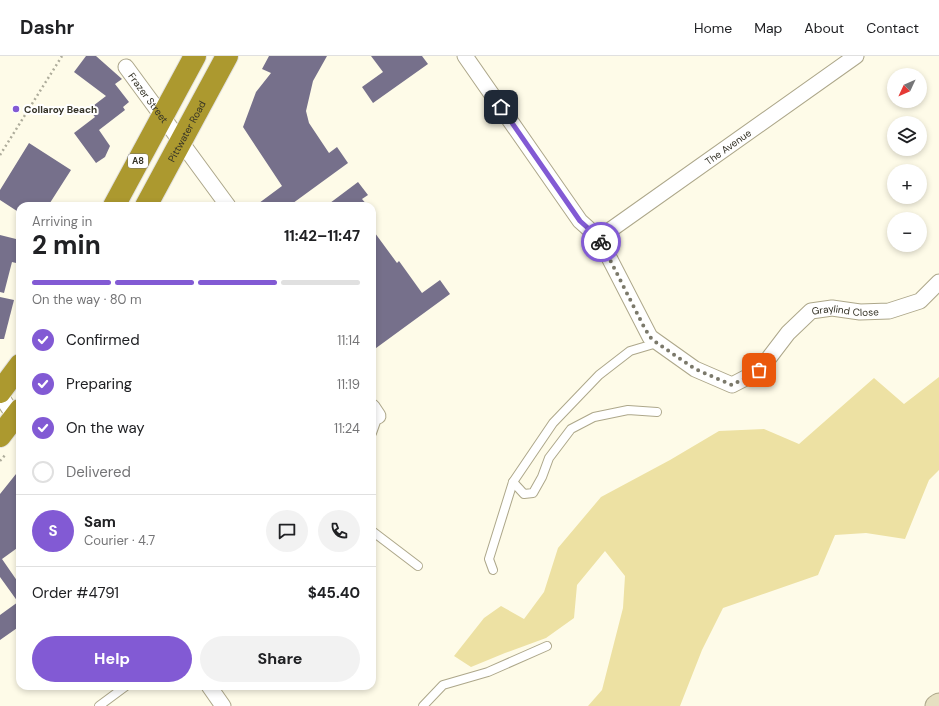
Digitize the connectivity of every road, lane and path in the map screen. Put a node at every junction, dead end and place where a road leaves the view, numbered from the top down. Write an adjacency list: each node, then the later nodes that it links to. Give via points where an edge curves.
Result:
1 (62, 56): 9 (path)
2 (195, 56): 7 (highway, A8)
3 (227, 56): 8 (highway, Pittwater Road)
4 (465, 56): 13 (street, via 580,221)
5 (856, 56): 13 (street, The Avenue)
6 (126, 67): 7 (street, Frazer Street)
7 (162, 116): 8 (street, Frazer Street); 10 (highway, A8)
8 (181, 141): 11 (highway, Pittwater Road); 12 (street, Frazer Street)
9 (0, 155)
10 (116, 202)
11 (148, 202)
12 (225, 202)
13 (599, 238): 15 (street, via 644,327 650,337)
14 (939, 282): 15 (street, Graylind Close, via 920,301 889,311 860,312 832,308 811,311 788,333 759,370 732,385 695,369)
15 (660, 345): 22 (lane, via 630,351 599,375 554,423)
16 (16, 371): 17 (highway)
17 (0, 393): 19 (street)
18 (657, 412): 22 (lane, via 628,410 594,417 571,430 548,458 533,493 524,494)
19 (16, 414)
20 (16, 419): 21 (highway)
21 (0, 436)
22 (513, 482): 25 (lane, via 489,559)
23 (376, 534): 24 (lane)
24 (418, 566)
25 (493, 570)
26 (547, 646): 32 (lane, via 488,672 443,685)
27 (120, 690): 30 (lane)
28 (213, 690): 31 (street)
29 (939, 704): 33 (street)
30 (98, 706)
31 (223, 706)
32 (422, 706)
33 (936, 706)

